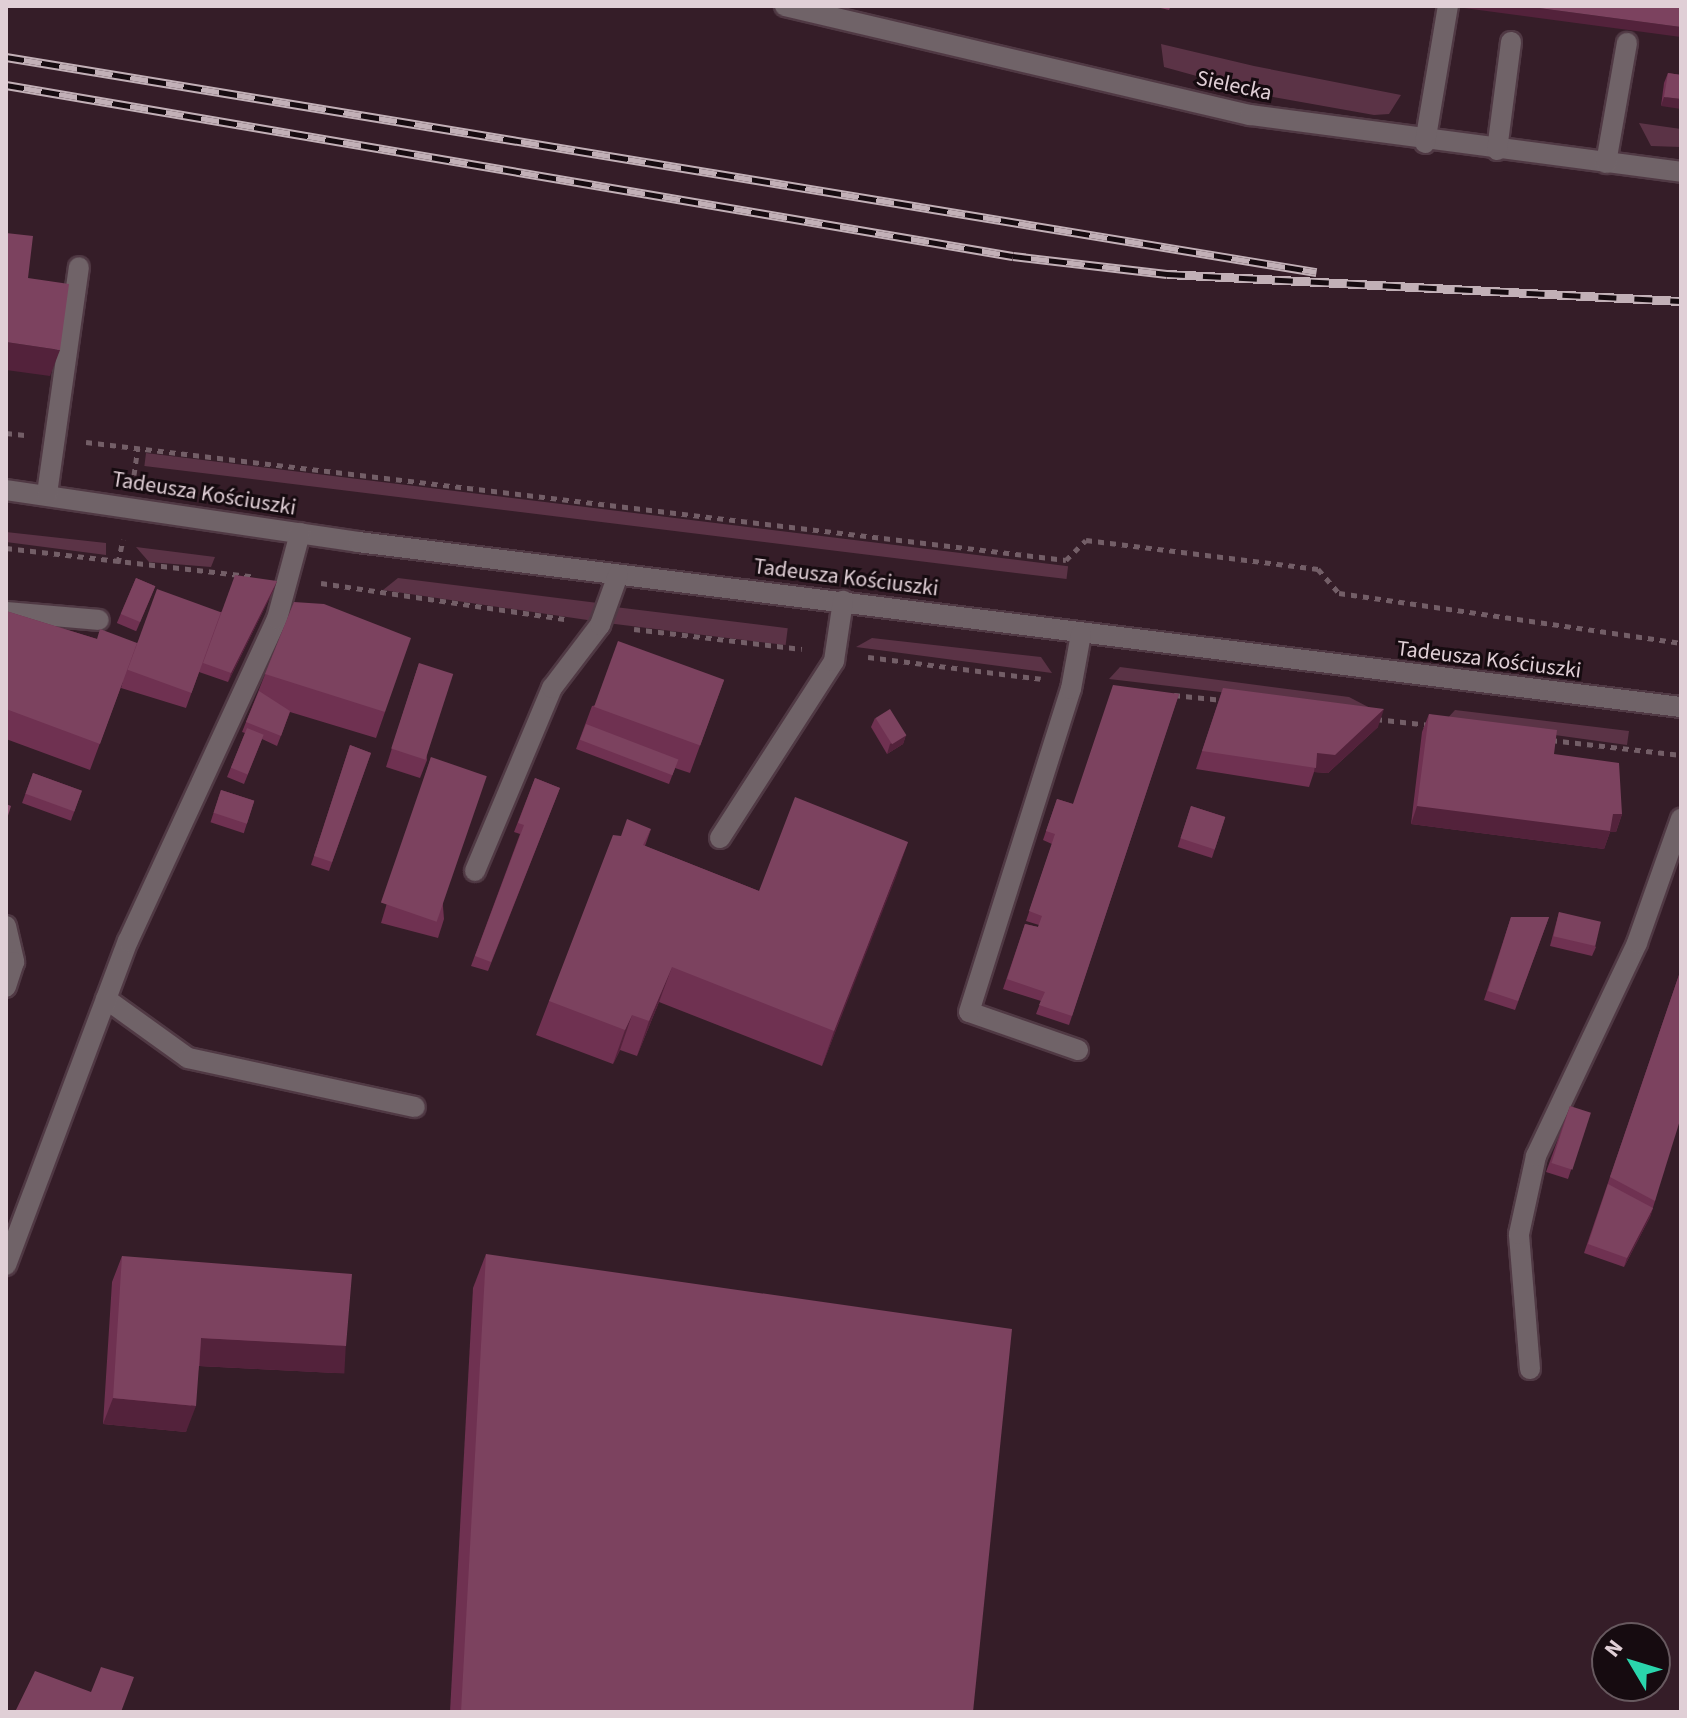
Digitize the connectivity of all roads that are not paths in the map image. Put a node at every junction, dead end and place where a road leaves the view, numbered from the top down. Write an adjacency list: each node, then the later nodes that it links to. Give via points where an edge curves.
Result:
1 (785, 6): 5 (street, Sielecka, via 1250,115)
2 (1448, 6): 5 (street)
3 (1511, 42): 6 (street)
4 (1627, 43): 7 (street)
5 (1425, 143): 6 (street, Sielecka)
6 (1497, 150): 7 (street, Sielecka)
7 (1606, 163): 8 (street, Sielecka)
8 (1681, 172)
9 (79, 267): 11 (street)
10 (6, 490): 11 (street, Tadeusza Kościuszki)
11 (47, 494): 12 (street, Tadeusza Kościuszki)
12 (300, 533): 13 (street, Tadeusza Kościuszki); 24 (street, via 277,619)
13 (618, 575): 14 (street, Tadeusza Kościuszki); 21 (street, via 600,625 552,688)
14 (843, 601): 17 (street, Tadeusza Kościuszki); 20 (street, via 834,661)
15 (6, 612): 16 (street)
16 (99, 620)
17 (1081, 634): 18 (street, Tadeusza Kościuszki); 25 (street, via 1071,689 969,1012)
18 (1681, 707)
19 (1681, 819): 28 (street, via 1637,943 1566,1079 1536,1156 1519,1234)
20 (720, 838)
21 (475, 871)
22 (6, 926): 23 (street, via 14,962)
23 (6, 987)
24 (106, 999): 26 (street, via 188,1058); 27 (street)
25 (1078, 1050)
26 (415, 1107)
27 (6, 1265)
28 (1530, 1369)

